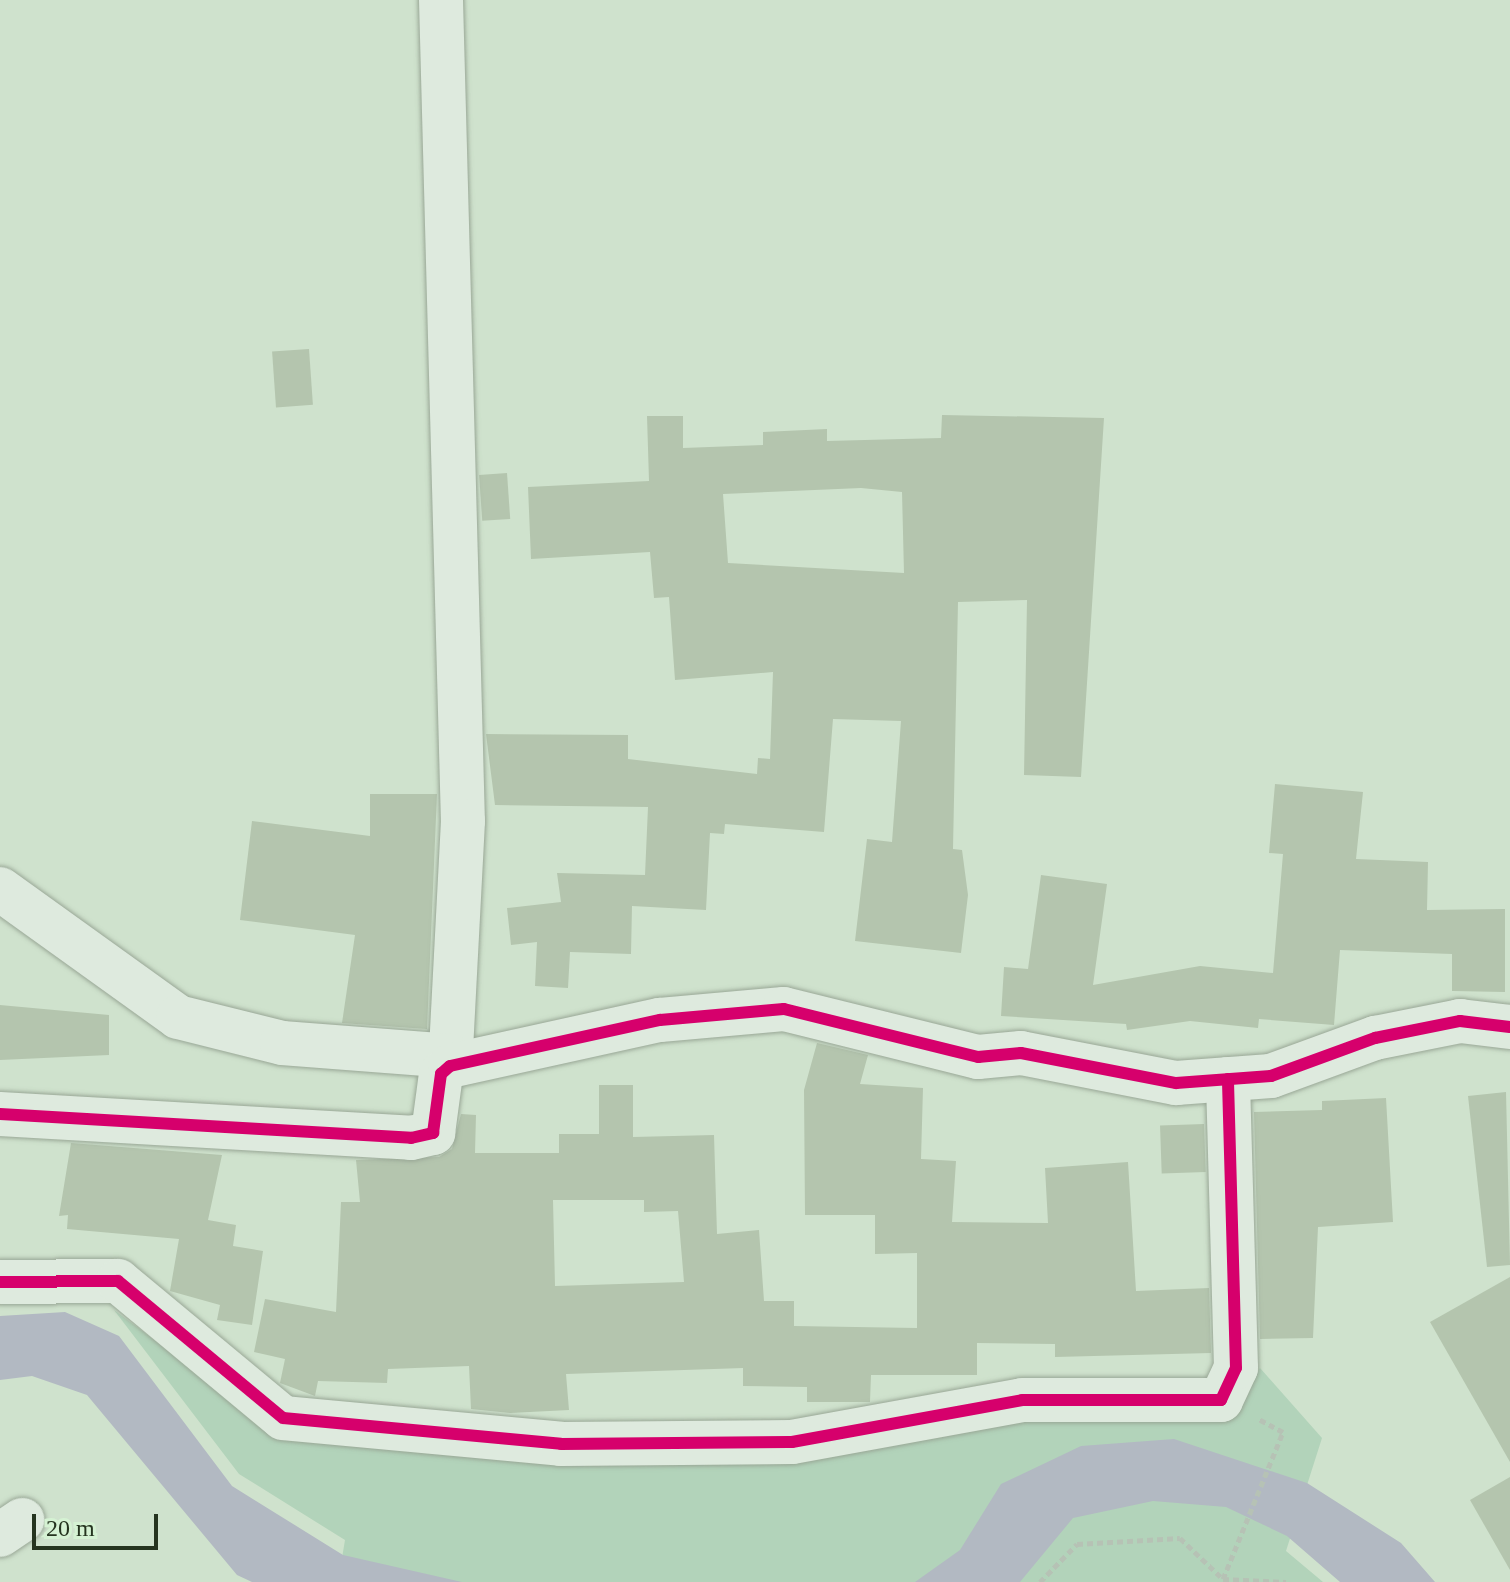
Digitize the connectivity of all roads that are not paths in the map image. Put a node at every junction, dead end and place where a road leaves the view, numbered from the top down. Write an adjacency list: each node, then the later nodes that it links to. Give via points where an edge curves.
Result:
1 (441, 0): 4 (street, via 463,821)
2 (0, 889): 4 (street, via 178,1017 282,1043)
3 (1510, 1027): 5 (street, via 1460,1021 1375,1038 1271,1076)
4 (451, 1061): 5 (street, via 660,1020 784,1009 978,1057 1021,1053 1176,1083); 6 (street, via 441,1074 433,1133 411,1138)
5 (1228, 1079): 7 (street, via 1236,1368 1221,1400 1022,1400 792,1442 561,1444 283,1418 118,1281)
6 (0, 1114)
7 (0, 1282)

